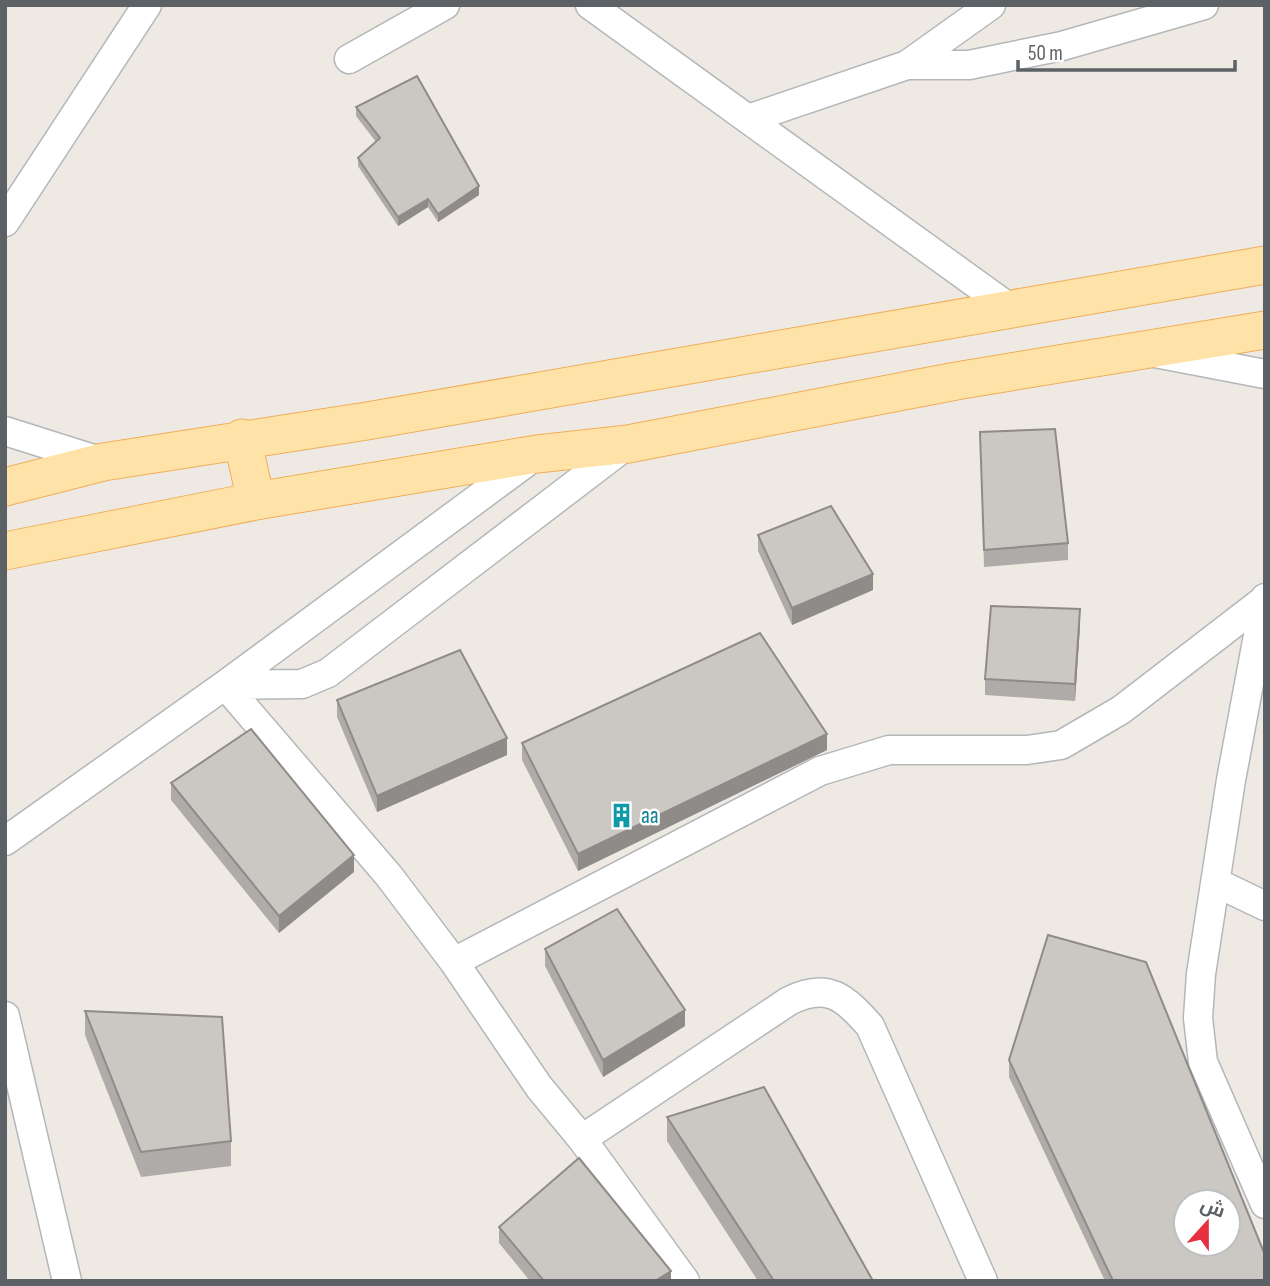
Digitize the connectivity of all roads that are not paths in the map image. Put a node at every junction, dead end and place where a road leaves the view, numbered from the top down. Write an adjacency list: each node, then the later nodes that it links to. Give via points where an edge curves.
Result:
1 (147, 5): 9 (street)
2 (445, 5): 6 (street)
3 (590, 5): 8 (street)
4 (991, 5): 7 (street)
5 (1204, 5): 7 (street, via 1062,46 969,65)
6 (349, 59)
7 (907, 65): 8 (street)
8 (748, 119): 11 (street)
9 (5, 222)
10 (1265, 265): 11 (main road)
11 (1011, 309): 16 (main road, via 367,421)
12 (1265, 330): 13 (main road)
13 (1142, 351): 14 (street); 17 (main road)
14 (1265, 374)
15 (5, 431): 19 (street)
16 (242, 438): 19 (main road); 21 (main road)
17 (628, 444): 18 (main road); 24 (street, via 328,673 302,684)
18 (537, 454): 21 (main road); 24 (street)
19 (103, 462): 20 (main road)
20 (5, 487)
21 (256, 501): 22 (main road)
22 (5, 551)
23 (1264, 599): 26 (street); 28 (street, via 1121,710 1060,745 1014,750 889,750 820,771)
24 (225, 685): 25 (street); 28 (street, via 389,876)
25 (6, 842)
26 (1217, 883): 27 (street); 32 (street, via 1201,974 1199,1041 1203,1062)
27 (1265, 906)
28 (454, 962): 31 (street, via 489,1018)
29 (5, 1016): 30 (street)
30 (6, 1022): 33 (street)
31 (582, 1139): 34 (street); 35 (street, via 789,1001 815,993 842,997 870,1026)
32 (1265, 1204)
33 (67, 1281)
34 (685, 1281)
35 (983, 1281)

